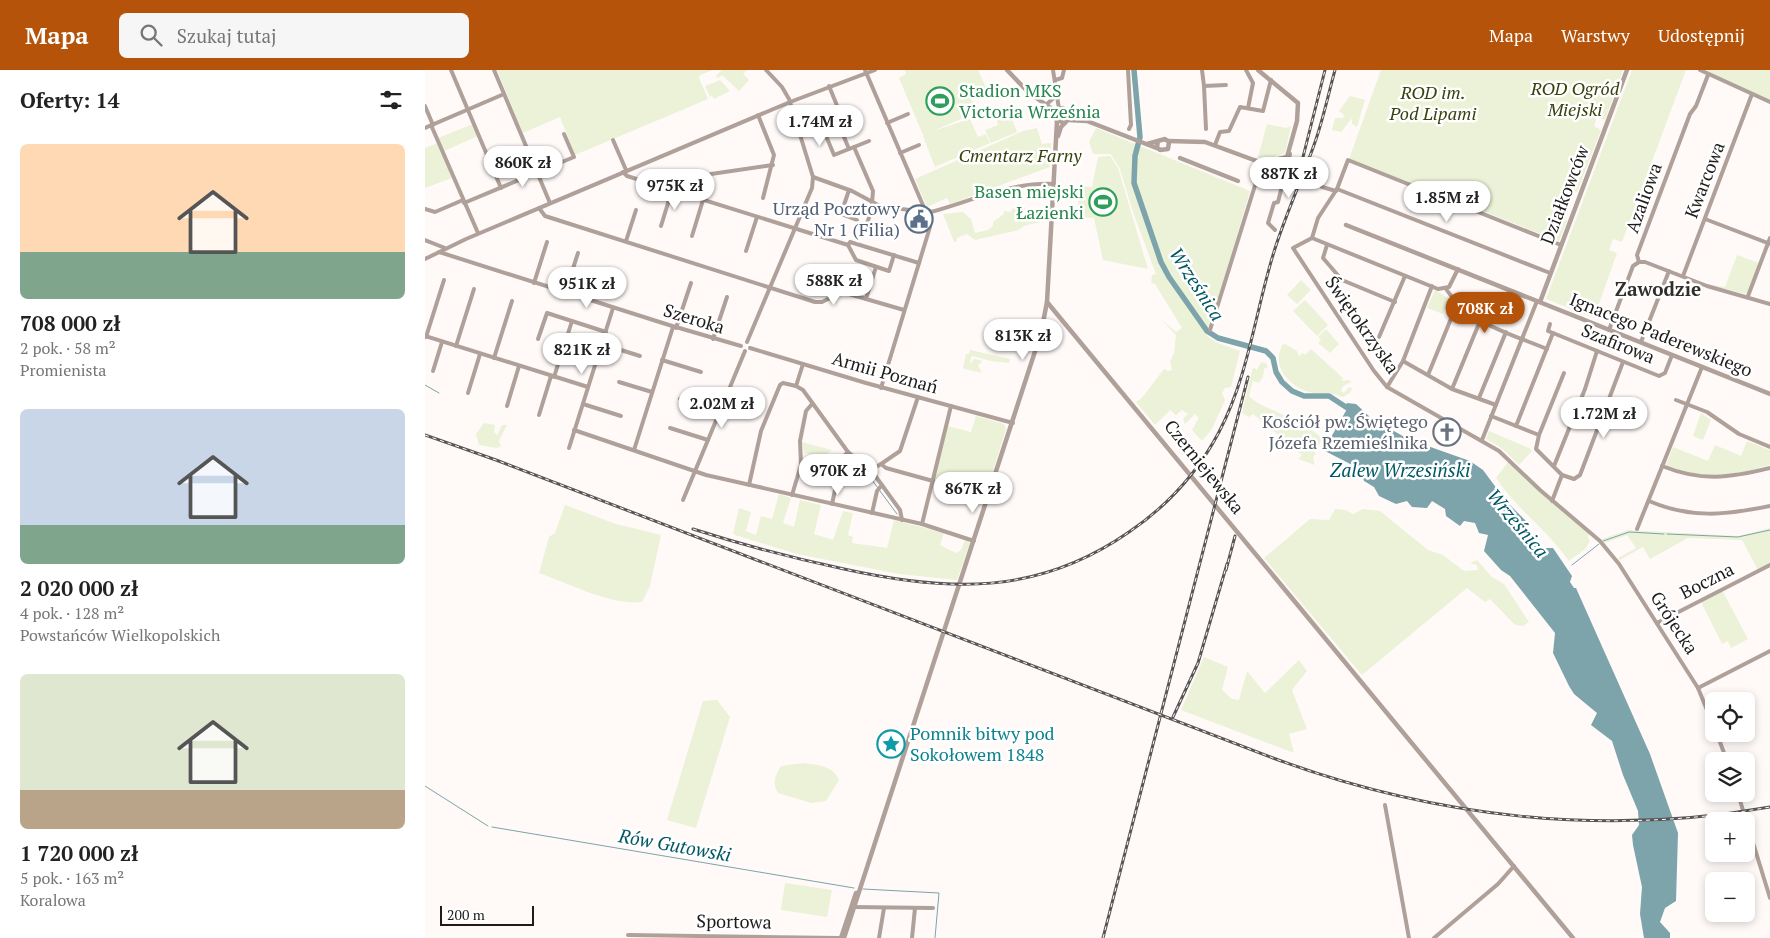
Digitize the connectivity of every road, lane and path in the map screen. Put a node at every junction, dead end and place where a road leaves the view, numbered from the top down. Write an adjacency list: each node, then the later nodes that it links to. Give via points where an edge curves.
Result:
1 (451, 70): 30 (street)
2 (494, 70): 21 (street)
3 (766, 70): 25 (street, via 782,87)
4 (875, 70): 14 (street)
5 (1007, 70): 24 (street, via 1029,93)
6 (1053, 70): 16 (street)
7 (1064, 70): 16 (street, via 1062,78)
8 (1128, 70): 42 (street)
9 (1202, 70): 20 (street)
10 (1246, 70): 29 (street, via 1253,83)
11 (1259, 70): 17 (street)
12 (1627, 70): 101 (street, Działkowców)
13 (1700, 70): 15 (street)
14 (866, 72): 19 (street); 38 (street)
15 (1708, 75): 23 (street); 108 (street, Azaliowa, via 1637,255)
16 (1055, 80): 22 (street)
17 (1271, 80): 29 (street, via 1263,111); 56 (street, via 1296,100 1298,113)
18 (1226, 85): 20 (street)
19 (829, 86): 25 (street); 39 (street)
20 (1204, 86): 43 (street)
21 (504, 94): 30 (street); 62 (street)
22 (1057, 94): 27 (street); 31 (street)
23 (1752, 94): 26 (street); 85 (street, Kwarcowa)
24 (1042, 101): 27 (street); 31 (street)
25 (790, 102): 34 (street); 64 (street)
26 (1770, 102)
27 (1048, 103): 31 (street)
28 (425, 106): 40 (street)
29 (1248, 108): 52 (street, via 1241,106 1229,131 1220,132)
30 (468, 110): 40 (street); 68 (street)
31 (1059, 110): 33 (street); 35 (street)
32 (908, 114): 38 (street)
33 (1069, 114): 36 (street); 37 (street)
34 (758, 115): 59 (street, via 774,153); 60 (street)
35 (1057, 121): 36 (street); 51 (street)
36 (1066, 121): 37 (street); 51 (street)
37 (1085, 121): 49 (street)
38 (887, 123): 55 (street)
39 (842, 124): 53 (street, via 847,130 842,132); 53 (street, via 824,131 834,155)
40 (432, 125): 41 (street); 74 (street)
41 (425, 128)
42 (1129, 129)
43 (1206, 129)
44 (564, 134): 62 (street, via 574,157)
45 (613, 140): 60 (street)
46 (869, 140): 53 (street)
47 (1158, 141): 48 (street, via 1163,138); 49 (street); 54 (street)
48 (1169, 143): 52 (street, via 1181,140); 54 (street, via 1164,151)
49 (1143, 144): 54 (street)
50 (919, 145): 55 (street)
51 (1056, 145): 66 (street)
52 (1215, 145): 58 (street)
53 (851, 148): 76 (street, via 874,194)
54 (1159, 149)
55 (900, 153): 77 (street)
56 (1290, 154): 58 (street); 61 (street)
57 (1180, 158): 65 (street)
58 (1262, 163): 61 (street); 139 (street)
59 (773, 164): 63 (street); 72 (street)
60 (625, 171): 69 (street, via 627,176); 75 (street)
61 (1286, 171): 91 (street, via 1268,224)
62 (537, 172): 68 (street); 75 (street)
63 (711, 174)
64 (813, 177): 70 (street); 90 (street, via 812,188)
65 (1237, 181)
66 (1054, 184): 83 (street, via 1010,188); 129 (street)
67 (1323, 187): 71 (street)
68 (501, 188): 74 (street)
69 (672, 190): 73 (street); 89 (street)
70 (849, 190): 76 (street); 86 (street, via 841,214)
71 (1337, 190): 94 (street, via 1323,209); 101 (street, via 1348,160); 113 (street)
72 (763, 198)
73 (703, 200): 84 (street); 93 (street)
74 (464, 202): 79 (street, via 435,212); 92 (street)
75 (550, 203): 78 (street)
76 (873, 203): 81 (street); 87 (street)
77 (922, 203): 81 (street); 82 (street)
78 (539, 208): 92 (street); 96 (street, via 545,216)
79 (425, 209)
80 (636, 210): 96 (street)
81 (912, 211): 82 (street)
82 (925, 211): 83 (street)
83 (930, 214): 109 (street, via 930,227)
84 (757, 217): 90 (street); 103 (street)
85 (1705, 219): 97 (street); 115 (street, Kwarcowa)
86 (857, 220)
87 (867, 223)
88 (1346, 225): 111 (street, Ignacego Paderewskiego)
89 (661, 226)
90 (795, 229): 99 (street); 119 (street)
91 (1275, 230)
92 (478, 234): 102 (street)
93 (692, 236)
94 (1312, 238): 100 (street); 176 (street, Świętokrzyska, via 1293,248)
95 (425, 240): 102 (street)
96 (626, 241): 119 (street)
97 (1769, 241): 124 (street)
98 (547, 242): 117 (street)
99 (848, 245): 106 (street, via 850,242); 110 (street, via 856,260)
100 (1327, 245): 114 (street); 130 (street, via 1323,258 1340,278)
101 (1561, 245): 113 (street, Działkowców)
102 (445, 248): 104 (street)
103 (746, 251)
104 (439, 252): 107 (street); 117 (street, Szeroka)
105 (578, 253): 123 (street)
106 (894, 255): 109 (street); 110 (street, via 889,271)
107 (425, 259)
108 (1639, 262): 112 (street); 140 (street, Azaliowa, via 1633,266)
109 (919, 263): 134 (street)
110 (876, 267): 126 (street)
111 (1458, 269): 122 (street); 128 (street, Ignacego Paderewskiego)
112 (1669, 271): 115 (street); 151 (street)
113 (1551, 273): 128 (street, Działkowców)
114 (1405, 276): 120 (street); 130 (street)
115 (1683, 276): 124 (street)
116 (445, 280): 144 (street)
117 (534, 283): 123 (street, Szeroka)
118 (691, 283): 138 (street)
119 (771, 286): 126 (street, via 815,302 842,292); 150 (street)
120 (1432, 286): 122 (street); 164 (street)
121 (474, 289): 153 (street)
122 (1446, 289): 131 (street)
123 (565, 293): 133 (street, Szeroka)
124 (1748, 296): 132 (street)
125 (727, 297): 147 (street)
126 (866, 299): 134 (street)
127 (512, 301): 162 (street)
128 (1538, 301): 140 (street, Ignacego Paderewskiego); 148 (street)
129 (1047, 302): 197 (street, via 1037,347); 237 (street, Czerniejewska)
130 (1395, 302): 145 (street)
131 (1457, 304): 136 (street); 172 (street)
132 (1770, 304)
133 (613, 308): 138 (street, Szeroka); 141 (street)
134 (904, 310): 178 (street)
135 (572, 321): 141 (street); 146 (street, via 547,313); 173 (street)
136 (1479, 321): 142 (street); 179 (street)
137 (1550, 324): 143 (street, Szafirowa, via 1548,331)
138 (675, 327): 147 (street, Szeroka); 163 (street)
139 (1210, 330)
140 (1609, 330): 151 (street, Ignacego Paderewskiego)
141 (606, 332): 152 (street)
142 (1506, 332): 148 (street); 185 (street)
143 (1553, 333): 156 (street); 158 (street, Szafirowa)
144 (426, 336): 149 (street)
145 (1379, 338)
146 (538, 339)
147 (713, 339): 154 (street, Szeroka)
148 (1522, 339): 156 (street); 190 (street)
149 (442, 342): 153 (street); 169 (street)
150 (747, 342): 154 (street); 155 (street)
151 (1641, 342): 160 (street, Ignacego Paderewskiego)
152 (602, 344): 161 (street); 177 (street)
153 (456, 346): 159 (street)
154 (741, 346): 157 (street)
155 (750, 348): 157 (street); 166 (street, Armii Poznań)
156 (1547, 348): 198 (street)
157 (745, 351): 193 (street)
158 (1597, 351): 165 (street, Szafirowa); 209 (street)
159 (480, 354): 162 (street); 181 (street)
160 (1672, 355): 165 (street, Szafirowa, via 1661,376); 168 (street, Ignacego Paderewskiego)
161 (640, 356)
162 (494, 358): 167 (street)
163 (662, 360): 170 (street); 180 (street)
164 (1403, 361): 172 (street); 176 (street)
165 (1623, 362): 214 (street, via 1580,475 1574,479)
166 (803, 364): 175 (street); 178 (street, Armii Poznań)
167 (519, 366): 173 (street); 191 (street)
168 (1702, 366): 182 (street, Ignacego Paderewskiego); 189 (street)
169 (433, 371)
170 (701, 372)
171 (1564, 373): 201 (street)
172 (1427, 375): 179 (street)
173 (553, 376): 177 (street); 194 (street)
174 (619, 382): 180 (street)
175 (796, 386): 188 (street, via 803,390); 216 (street, via 780,385 761,431)
176 (1387, 387): 203 (street, Świętokrzyska)
177 (588, 388): 187 (street)
178 (881, 388): 183 (street, Armii Poznań)
179 (1452, 389): 185 (street)
180 (652, 392): 206 (street)
181 (468, 393)
182 (1770, 394)
183 (918, 397): 192 (street, Armii Poznań); 208 (street, via 900,451)
184 (680, 398): 193 (street)
185 (1479, 398): 190 (street)
186 (1676, 400): 189 (street)
187 (583, 404): 195 (street); 200 (street)
188 (812, 404): 207 (street); 218 (street, via 806,411 799,441 801,465)
189 (1687, 404): 204 (street, via 1715,417 1739,434); 210 (street)
190 (1496, 405): 196 (street)
191 (507, 406)
192 (951, 406): 197 (street, Armii Poznań); 215 (street)
193 (719, 412): 202 (street)
194 (539, 415)
195 (621, 416)
196 (1491, 416): 198 (street); 203 (street)
197 (1013, 423): 228 (street)
198 (1516, 426): 201 (street)
199 (670, 428): 202 (street)
200 (574, 430): 205 (street); 206 (street)
201 (1539, 435): 209 (street, via 1536,449)
202 (708, 440): 212 (street)
203 (1482, 440): 221 (street, Świętokrzyska, via 1499,451)
204 (1770, 447)
205 (569, 448)
206 (634, 450): 212 (street)
207 (848, 452): 213 (street); 222 (street, via 843,458)
208 (881, 464): 213 (street); 215 (street)
209 (1554, 466): 214 (street)
210 (1662, 466): 211 (street, via 1686,475 1707,478 1734,477); 220 (street)
211 (1770, 468)
212 (695, 470): 216 (street); 219 (street)
213 (871, 470): 217 (street)
214 (1562, 475): 221 (street)
215 (933, 481): 226 (street)
216 (749, 485): 218 (street)
217 (882, 485): 224 (street, via 877,491); 225 (street, via 902,512)
218 (792, 495): 222 (street)
219 (683, 500)
220 (1649, 500): 223 (street, via 1673,510 1704,514); 227 (street)
221 (1552, 501): 229 (street, Świętokrzyska)
222 (832, 504): 224 (street)
223 (1770, 506)
224 (872, 513): 225 (street)
225 (902, 520): 226 (street)
226 (922, 524): 228 (street)
227 (1637, 529)
228 (974, 541): 239 (street)
229 (1600, 541): 231 (street, Grójecka)
230 (1770, 565): 231 (street, Boczna)
231 (1657, 623): 233 (street, Grójecka)
232 (1770, 651): 233 (street)
233 (1698, 688): 234 (street, Grójecka)
234 (1705, 705)
235 (1740, 802): 238 (street)
236 (1385, 805): 247 (street)
237 (1514, 866): 248 (street, via 1498,884); 249 (street, Czerniejewska)
238 (1770, 898)
239 (853, 907): 240 (street); 244 (street)
240 (884, 908): 241 (street); 245 (street)
241 (915, 908): 242 (street); 246 (street)
242 (933, 908)
243 (628, 935): 244 (street, Sportowa)
244 (841, 938)
245 (879, 938)
246 (912, 938)
247 (1409, 938)
248 (1434, 938)
249 (1573, 938)

